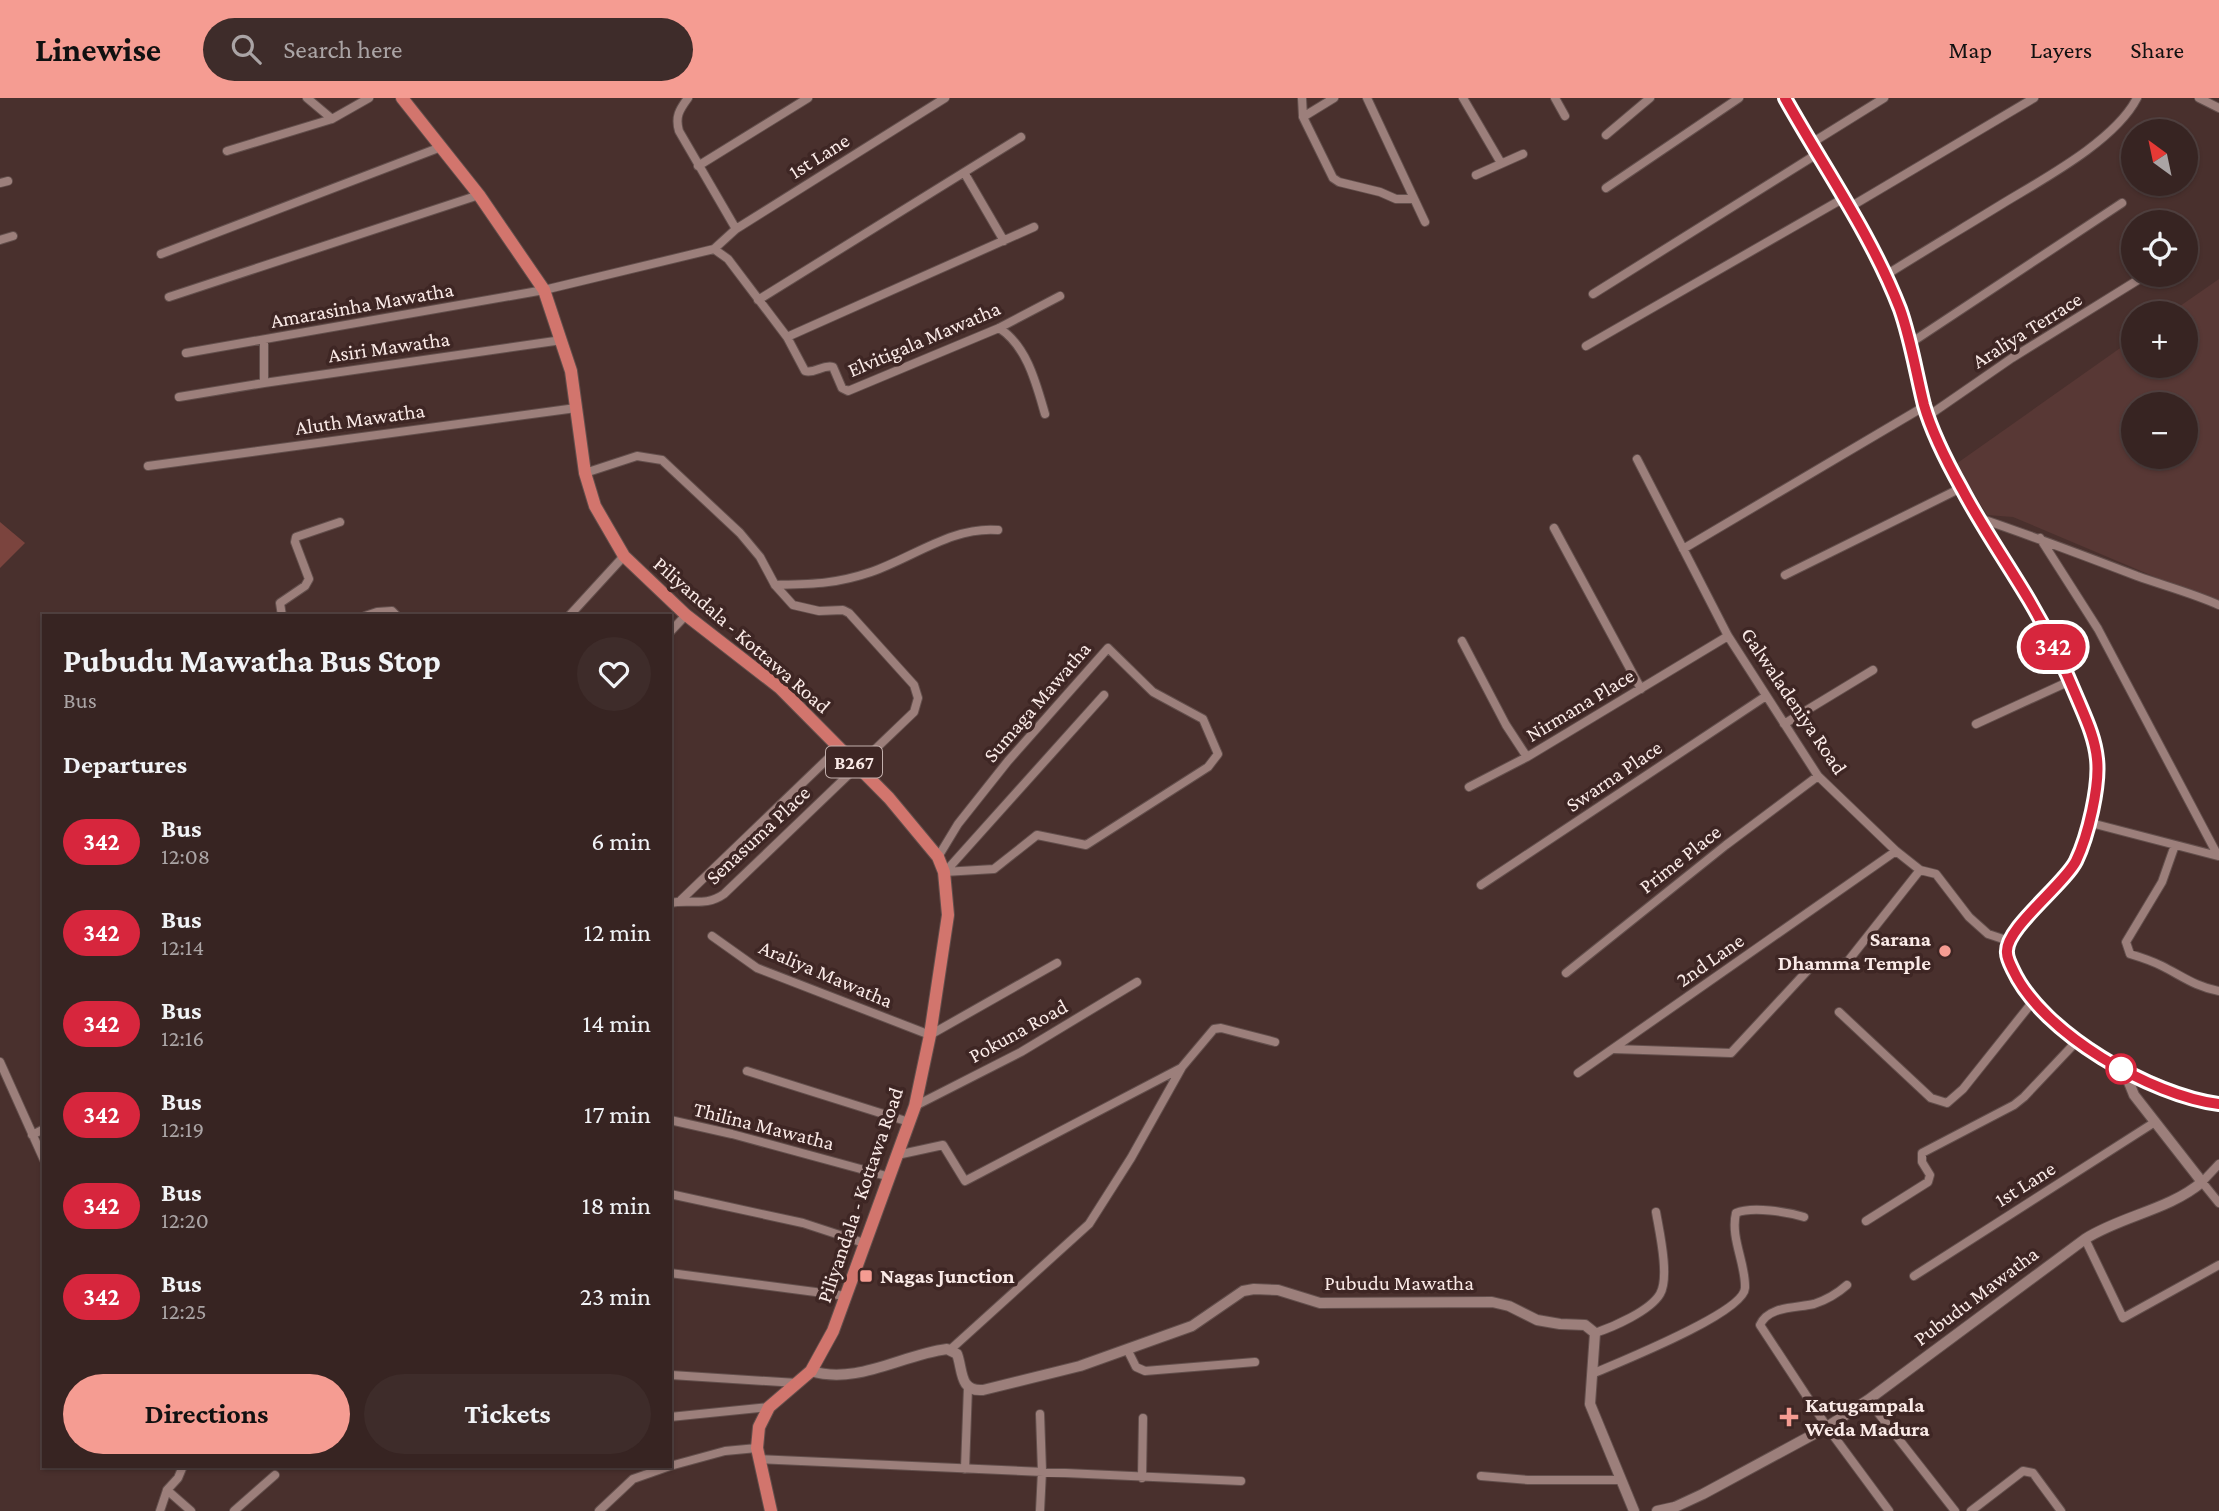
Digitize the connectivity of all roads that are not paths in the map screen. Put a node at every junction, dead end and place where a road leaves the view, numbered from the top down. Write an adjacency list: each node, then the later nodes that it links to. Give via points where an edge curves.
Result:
1 (307, 98): 22 (street)
2 (369, 98): 22 (street)
3 (402, 98): 26 (main road, Piliyandala - Kottawa Road / B267)
4 (688, 98): 31 (street, via 676,121)
5 (808, 98): 31 (street)
6 (945, 98): 41 (street, 1st Lane)
7 (1302, 98): 21 (street)
8 (1334, 98): 21 (street)
9 (1367, 98): 36 (street)
10 (1463, 98): 30 (street)
11 (1555, 98): 20 (street)
12 (1650, 98): 23 (street)
13 (1740, 98): 34 (street)
14 (1785, 98): 25 (street)
15 (1884, 98): 25 (street)
16 (2034, 98): 37 (street)
17 (2137, 98): 47 (street, via 2106,136)
18 (2199, 98): 19 (street)
19 (2219, 108)
20 (1566, 116)
21 (1303, 117): 36 (street, via 1329,172 1339,182 1396,199)
22 (332, 119): 27 (street)
23 (1606, 135)
24 (1021, 137): 32 (street)
25 (1810, 144): 29 (street)
26 (440, 147): 35 (main road, Piliyandala - Kottawa Road / B267); 46 (street)
27 (227, 151)
28 (1523, 154): 30 (street)
29 (1817, 154): 37 (street); 50 (street)
30 (1501, 163): 33 (street)
31 (698, 166): 41 (street)
32 (965, 174): 44 (street); 53 (street)
33 (1476, 175)
34 (1606, 188)
35 (479, 195): 49 (main road, Piliyandala - Kottawa Road / B267); 52 (street)
36 (1414, 199): 39 (street)
37 (1847, 202): 47 (street); 59 (street)
38 (2122, 203): 58 (street)
39 (1424, 222)
40 (1034, 227): 44 (street)
41 (736, 229): 45 (street, 1st Lane)
42 (13, 236): 43 (street)
43 (0, 240)
44 (1004, 240): 55 (street)
45 (714, 249): 49 (street); 53 (street, Elvitigala Mawatha, via 728,259)
46 (161, 254)
47 (1886, 275): 58 (street)
48 (2127, 287): 64 (street, Araliya Terrace)
49 (544, 290): 56 (street, Amarasinha Mawatha); 57 (main road, Piliyandala - Kottawa Road / B267)
50 (1593, 294)
51 (1060, 296): 54 (street, Elvitigala Mawatha)
52 (169, 297)
53 (758, 300): 55 (street, Elvitigala Mawatha)
54 (999, 327): 55 (street, Elvitigala Mawatha, via 848,391 833,367 805,371); 65 (street, via 1025,358)
55 (787, 337)
56 (264, 340): 60 (street, Amarasinha Mawatha); 61 (street)
57 (562, 340): 61 (street, Asiri Mawatha); 63 (main road, Piliyandala - Kottawa Road / B267)
58 (1909, 344): 64 (street)
59 (1586, 346)
60 (186, 353)
61 (264, 383): 62 (street, Asiri Mawatha)
62 (179, 397)
63 (576, 408): 67 (street, Aluth Mawatha); 68 (main road, Piliyandala - Kottawa Road / B267)
64 (1926, 411): 69 (street); 75 (street, Araliya Terrace)
65 (1045, 414)
66 (1637, 459): 75 (street, Galwaladeniya Road)
67 (148, 466)
68 (585, 473): 76 (main road, Piliyandala - Kottawa Road / B267, via 594,506); 78 (street, via 637,456 662,460 740,533)
69 (1961, 488): 70 (street); 77 (street)
70 (1979, 518): 74 (street); 89 (street, via 2031,603)
71 (340, 522): 80 (street, via 296,537 309,579 279,603)
72 (1554, 528): 90 (street)
73 (998, 530): 78 (street, via 981,528 872,572 826,584)
74 (2040, 538): 79 (street); 104 (street, via 2098,629)
75 (1682, 549): 86 (street, Galwaladeniya Road)
76 (624, 556): 83 (street); 84 (main road, Piliyandala - Kottawa Road / B267)
77 (1785, 575)
78 (775, 585): 97 (street, Senasuma Place, via 793,605 849,613 914,685 918,698 914,712)
79 (2219, 605)
80 (282, 614)
81 (373, 614): 82 (street)
82 (395, 614)
83 (571, 614)
84 (686, 615): 85 (street); 95 (main road, Piliyandala - Kottawa Road / B267, via 780,688)
85 (672, 630)
86 (1728, 636): 90 (street, Nirmana Place); 92 (street, Galwaladeniya Road)
87 (1462, 641): 96 (street, Nirmana Place)
88 (1873, 670): 93 (street)
89 (2070, 681): 94 (street); 100 (street, via 2097,761)
90 (1641, 689): 96 (street, Nirmana Place)
91 (1104, 695): 106 (street)
92 (1766, 696): 93 (street, Galwaladeniya Road); 107 (street, Swarna Place)
93 (1784, 724): 98 (street, Galwaladeniya Road)
94 (1976, 724)
95 (840, 747): 97 (main road, Piliyandala - Kottawa Road / B267); 108 (street)
96 (1527, 757): 99 (street)
97 (858, 765): 103 (main road, Piliyandala - Kottawa Road / B267); 108 (street, Senasuma Place, via 723,894 709,902)
98 (1818, 776): 102 (street, Galwaladeniya Road); 113 (street, Prime Place)
99 (1469, 787)
100 (2091, 824): 101 (street); 111 (street, via 2076,862)
101 (2175, 845): 104 (street); 115 (street, via 2162,882 2126,942 2127,949 2188,982)
102 (1896, 851): 105 (street, Galwaladeniya Road); 121 (street, 2nd Lane)
103 (938, 857): 106 (main road, Piliyandala - Kottawa Road / B267); 106 (street, Sumaga Mawatha, via 957,824 1008,761 1108,649 1153,692 1203,719 1218,754 1209,767 1086,845 1037,835 994,869)
104 (2219, 857)
105 (1920, 870): 111 (street, Galwaladeniya Road, via 1936,874 1988,934); 121 (street, via 1848,961 1808,970 1731,1053)
106 (945, 872): 118 (main road, Piliyandala - Kottawa Road / B267, via 948,915)
107 (1481, 885)
108 (681, 900): 109 (street, Senasuma Place)
109 (672, 902)
110 (712, 936): 118 (street, Araliya Mawatha, via 757,968)
111 (2009, 941): 116 (street, via 2007,953 2014,972)
112 (1057, 962): 118 (street)
113 (1566, 973)
114 (1137, 982): 128 (street, Pokuna Road, via 1021,1052)
115 (2219, 991)
116 (2034, 999): 117 (street, via 1947,1103 1931,1098); 120 (street)
117 (1839, 1012)
118 (930, 1035): 128 (main road, Piliyandala - Kottawa Road / B267)
119 (1275, 1042): 123 (street, via 1214,1029)
120 (2076, 1042): 124 (street); 144 (street, via 2014,1105 1923,1153 1928,1182)
121 (1614, 1049): 126 (street, 2nd Lane)
122 (0, 1062): 133 (street)
123 (1182, 1067): 134 (street, via 965,1181 943,1145); 153 (street, via 1088,1224)
124 (2124, 1070): 127 (street, via 2197,1101); 131 (street, via 2134,1095)
125 (747, 1071): 130 (street)
126 (1578, 1073)
127 (2219, 1104)
128 (915, 1106): 130 (main road, Piliyandala - Kottawa Road / B267)
129 (672, 1121): 137 (street, Thilina Mawatha)
130 (909, 1122): 134 (main road, Piliyandala - Kottawa Road / B267)
131 (2155, 1122): 138 (street); 149 (street, 1st Lane)
132 (42, 1130): 133 (street)
133 (32, 1135): 135 (street)
134 (897, 1155): 137 (main road, Piliyandala - Kottawa Road / B267)
135 (42, 1156)
136 (2219, 1164): 138 (street)
137 (890, 1177): 146 (main road, Piliyandala - Kottawa Road / B267)
138 (2206, 1178): 139 (street); 141 (street); 145 (street, Pubudu Mawatha, via 2186,1193)
139 (2219, 1182)
140 (672, 1194): 146 (street, via 803,1223)
141 (2219, 1203)
142 (1656, 1212): 152 (street, via 1664,1273 1661,1293 1644,1309)
143 (1804, 1217): 157 (street, via 1737,1213 1745,1287 1740,1298 1703,1324)
144 (1866, 1222)
145 (2085, 1239): 147 (street, via 2123,1318); 161 (street, Pubudu Mawatha)
146 (864, 1243): 151 (main road, Piliyandala - Kottawa Road / B267)
147 (2219, 1265)
148 (672, 1273): 151 (street)
149 (1914, 1276)
150 (1847, 1285): 166 (street, via 1816,1303 1775,1311 1760,1325)
151 (846, 1296): 156 (main road, Piliyandala - Kottawa Road / B267)
152 (1595, 1333): 154 (street, Pubudu Mawatha, via 1585,1325 1537,1320 1492,1302 1320,1303 1278,1290 1254,1289 1243,1291 1192,1326); 157 (street)
153 (951, 1349): 156 (street, via 850,1375); 160 (street)
154 (1127, 1349): 155 (street, via 1136,1367 1145,1371); 160 (street, Pubudu Mawatha, via 990,1389)
155 (1255, 1362)
156 (811, 1371): 159 (main road, Piliyandala - Kottawa Road / B267)
157 (1592, 1374): 176 (street, via 1590,1404)
158 (672, 1375): 159 (street)
159 (798, 1384): 162 (main road, Piliyandala - Kottawa Road / B267)
160 (968, 1387): 171 (street)
161 (1868, 1400): 166 (street, Pubudu Mawatha); 188 (street)
162 (769, 1408): 164 (street); 167 (main road, via 759,1427)
163 (1040, 1413): 172 (street)
164 (672, 1417)
165 (1143, 1418): 175 (street)
166 (1827, 1427): 186 (street, Pubudu Mawatha, via 1703,1494); 187 (street)
167 (758, 1453): 168 (street, via 725,1451); 171 (street); 183 (main road)
168 (672, 1465)
169 (182, 1468): 178 (street)
170 (664, 1468): 182 (street, via 633,1479)
171 (965, 1469): 172 (street)
172 (1042, 1471): 175 (street); 184 (street)
173 (275, 1475): 181 (street)
174 (1481, 1476): 176 (street)
175 (1143, 1478): 177 (street)
176 (1621, 1480): 185 (street)
177 (1241, 1481)
178 (167, 1490): 179 (street); 180 (street)
179 (160, 1511)
180 (191, 1511)
181 (234, 1511)
182 (599, 1511)
183 (771, 1511)
184 (1040, 1511)
185 (1633, 1511)
186 (1657, 1511)
187 (1888, 1511)
188 (1955, 1511)
189 (1971, 1511): 190 (street, via 2023,1471 2033,1473)
190 (2061, 1511)

